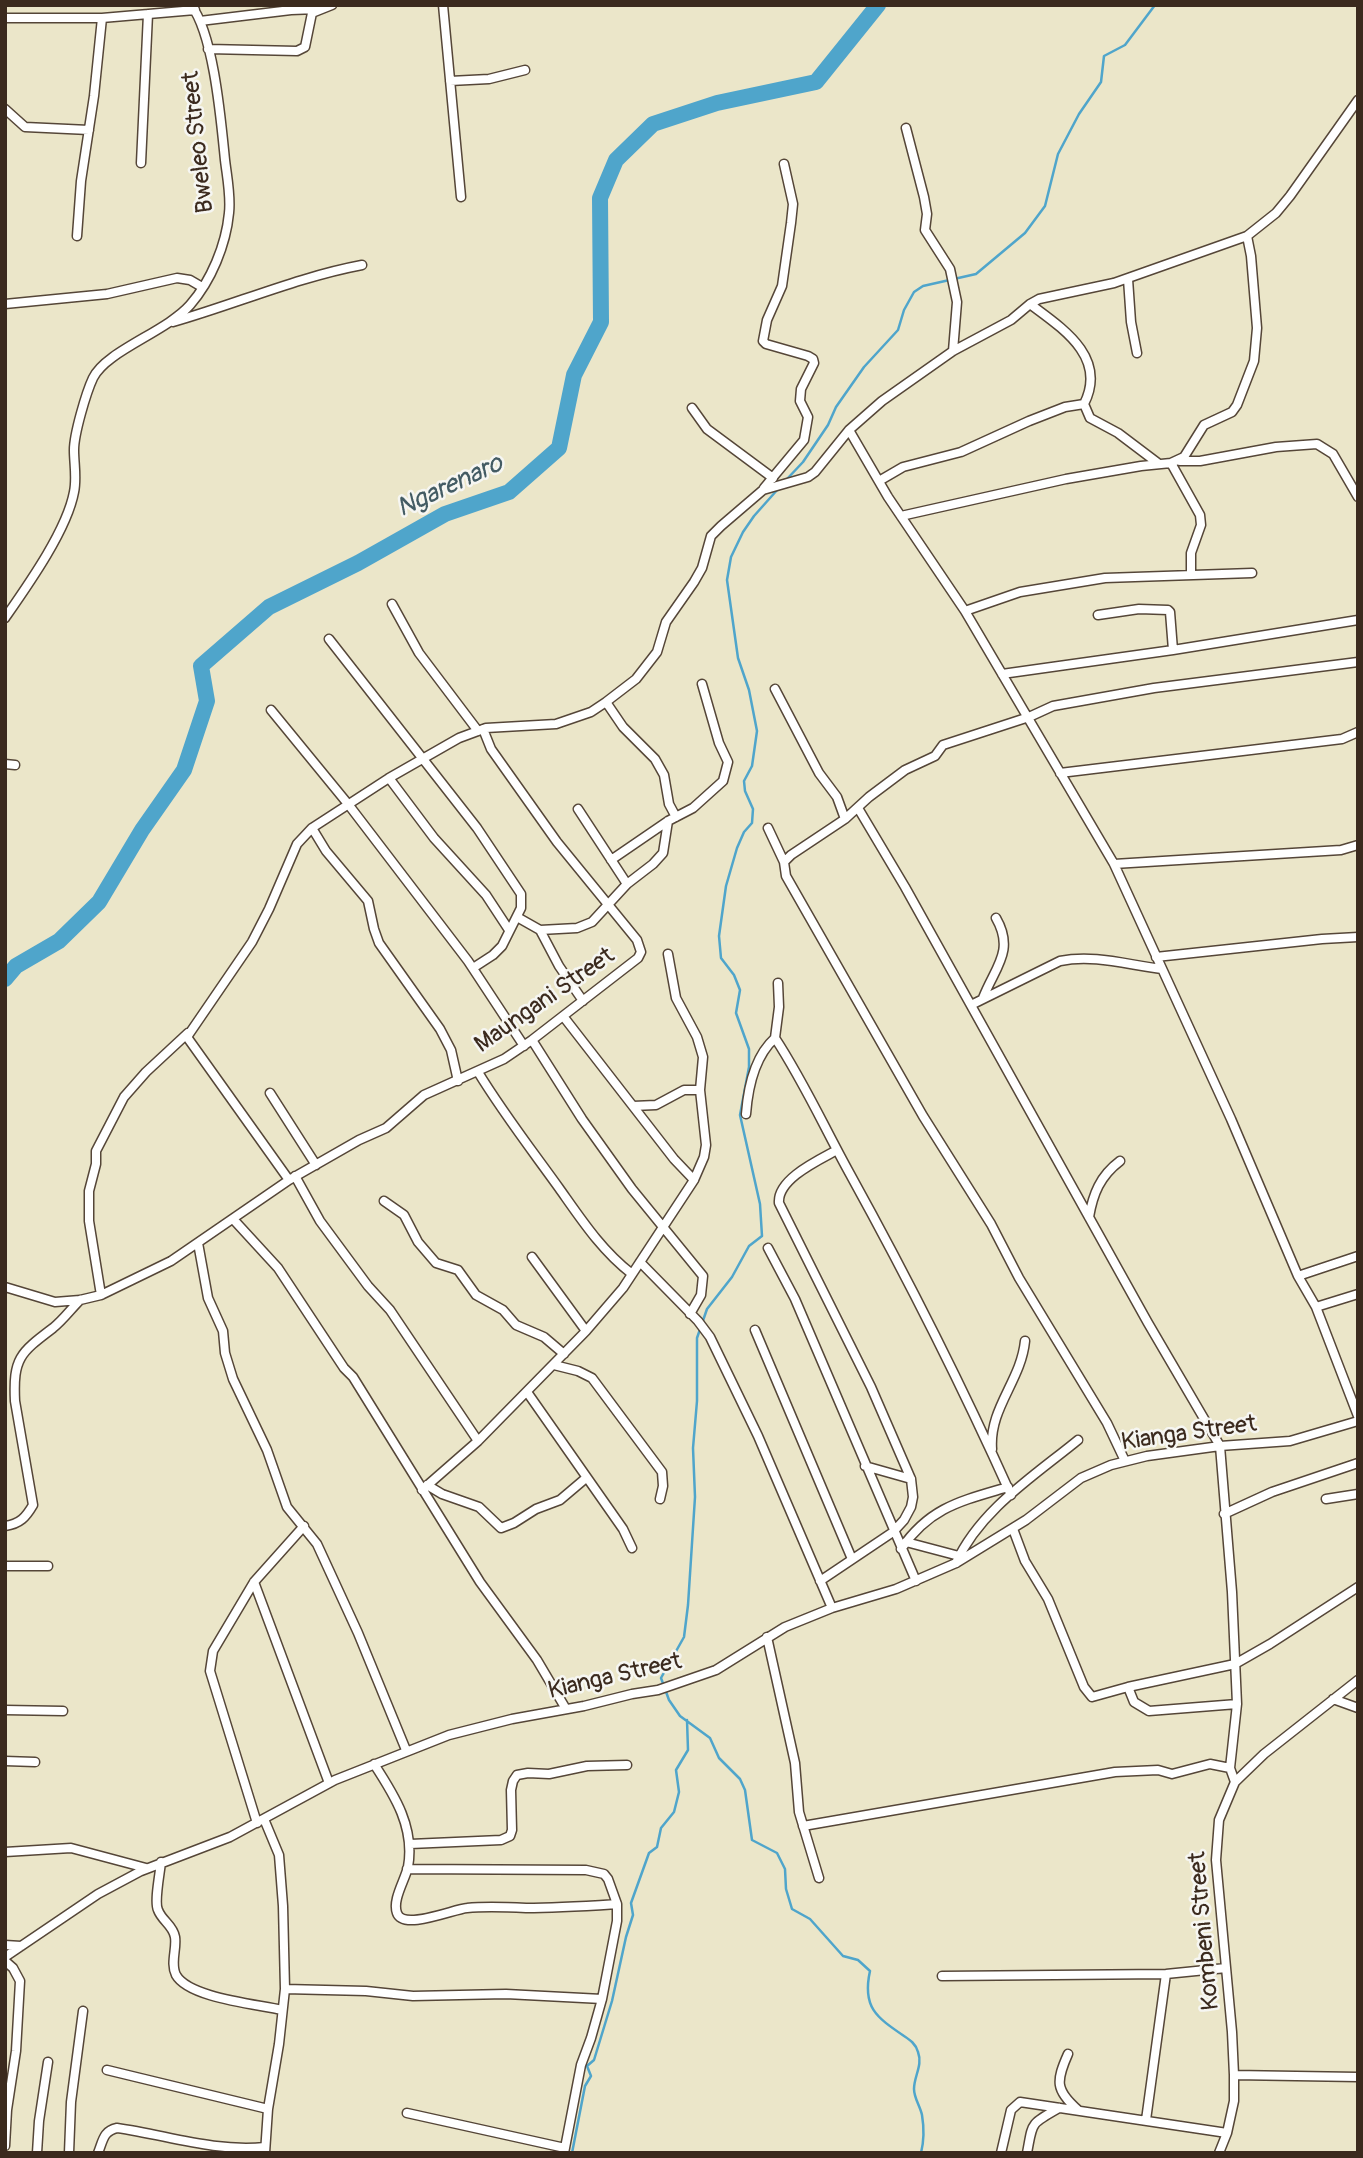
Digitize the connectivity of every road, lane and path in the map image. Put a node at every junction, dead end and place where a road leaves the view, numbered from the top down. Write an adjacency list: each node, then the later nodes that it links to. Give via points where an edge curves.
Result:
1 (332, 5): 4 (street)
2 (443, 5): 11 (street)
3 (193, 8): 5 (street); 8 (street, Bweleo Street)
4 (318, 9): 8 (street); 9 (street, via 309,20 305,47 298,51)
5 (148, 14): 7 (street); 16 (street)
6 (5, 18): 7 (street)
7 (102, 18): 15 (street)
8 (200, 21): 9 (street, Bweleo Street)
9 (208, 49): 23 (street, Bweleo Street, via 220,111 229,211 221,249)
10 (525, 70): 11 (street, via 489,79)
11 (450, 81): 18 (street)
12 (1358, 100): 20 (street, via 1290,196)
13 (5, 108): 15 (street, via 25,127)
14 (906, 128): 27 (street, via 924,197 925,230 950,269 957,302)
15 (89, 131): 19 (street)
16 (141, 163)
17 (784, 164): 34 (street, via 793,204 791,223 782,286 763,341 808,356 814,363 801,389 800,401 808,417 804,440)
18 (461, 197)
19 (77, 236)
20 (1247, 236): 22 (street); 32 (street, via 1257,328 1254,361 1232,412 1204,425 1189,452)
21 (362, 265): 26 (street)
22 (1128, 279): 25 (street); 28 (street)
23 (202, 287): 24 (street, via 177,278 107,294); 26 (street, Bweleo Street)
24 (5, 304)
25 (1030, 304): 27 (street, via 1011,320); 29 (street, via 1083,352 1091,381)
26 (170, 323): 44 (street, Bweleo Street, via 116,355 93,378 75,439 76,481 70,507)
27 (953, 351): 31 (street)
28 (1137, 353)
29 (1084, 404): 33 (street, via 1090,418); 35 (street, via 1029,421 961,452 902,467)
30 (692, 408): 34 (street, via 707,429)
31 (849, 430): 35 (street); 36 (street, via 816,472)
32 (1174, 462): 33 (street); 37 (street, via 1317,444 1333,454); 40 (street, via 1200,516)
33 (1159, 464): 38 (street, via 1066,479)
34 (773, 478): 36 (street)
35 (879, 481): 38 (street)
36 (763, 490): 52 (street, via 711,536 702,568 666,622 657,652 636,679)
37 (1358, 496)
38 (901, 516): 42 (street)
39 (1252, 573): 40 (street)
40 (1191, 575): 42 (street, via 1105,578 1020,592)
41 (391, 604): 55 (street, Maungani Street, via 419,653)
42 (965, 611): 49 (street)
43 (1098, 615): 47 (street, via 1139,608 1168,610)
44 (5, 618)
45 (1358, 621): 47 (street)
46 (329, 639): 57 (street)
47 (1173, 650): 49 (street)
48 (1358, 662): 54 (street, via 1071,701)
49 (1002, 674): 54 (street)
50 (702, 684): 65 (street, via 727,768 723,781 708,797)
51 (775, 688): 66 (street)
52 (606, 702): 55 (street, via 556,724); 65 (street, via 623,727 656,759 664,775)
53 (271, 710): 62 (street)
54 (1029, 717): 60 (street); 64 (street, via 943,745 935,756 905,770)
55 (480, 730): 57 (street); 74 (street, Maungani Street)
56 (1358, 732): 60 (street, via 1342,739)
57 (422, 760): 61 (street); 75 (street, via 516,886 523,901)
58 (5, 764): 59 (street)
59 (15, 765)
60 (1060, 773): 72 (street)
61 (389, 778): 62 (street); 77 (street, via 434,838 486,895)
62 (348, 804): 67 (street); 82 (street)
63 (578, 808): 70 (street)
64 (858, 808): 66 (street); 87 (street)
65 (672, 819): 70 (street); 73 (street, via 663,853)
66 (845, 819): 71 (street)
67 (312, 828): 89 (street, via 296,845 252,942); 94 (street, via 368,901 379,943 440,1029 451,1050)
68 (768, 828): 71 (street)
69 (1358, 845): 72 (street, via 1341,850)
70 (611, 860): 73 (street)
71 (784, 862): 132 (street, via 786,876)
72 (1114, 864): 81 (street)
73 (627, 884): 74 (street)
74 (607, 905): 78 (street, via 586,926); 86 (street, Maungani Street, via 637,940 641,952)
75 (517, 917): 77 (street); 78 (street)
76 (996, 918): 85 (street, via 1004,931 1005,949)
77 (509, 930): 82 (street, via 494,955)
78 (540, 930): 86 (street)
79 (1358, 937): 81 (street)
80 (667, 954): 95 (street, via 676,998 703,1057)
81 (1156, 957): 83 (street)
82 (473, 968): 92 (street)
83 (1162, 969): 85 (street, via 1074,958); 114 (street)
84 (778, 982): 90 (street)
85 (983, 998): 87 (street)
86 (583, 1001): 88 (street, Maungani Street)
87 (971, 1005): 105 (street)
88 (563, 1016): 91 (street, Maungani Street); 97 (street)
89 (188, 1034): 102 (street, via 188,1041); 117 (street, via 124,1097 96,1152 89,1221)
90 (775, 1038): 98 (street, via 766,1046 755,1071); 99 (street)
91 (532, 1040): 92 (street, Maungani Street); 107 (street, via 582,1119)
92 (524, 1046): 93 (street, Maungani Street)
93 (478, 1072): 94 (street, Maungani Street); 113 (street, via 597,1241)
94 (458, 1081): 101 (street, Maungani Street, via 424,1095 386,1128)
95 (700, 1090): 97 (street, via 684,1090 656,1105); 103 (street, via 706,1145)
96 (270, 1093): 101 (street)
97 (633, 1106): 103 (street)
98 (746, 1114)
99 (837, 1150): 131 (street); 136 (street, via 787,1184 779,1203 871,1387)
100 (1120, 1161): 105 (street, via 1095,1190)
101 (316, 1165): 102 (street, Maungani Street)
102 (292, 1178): 106 (street, Maungani Street); 129 (street, via 320,1222 390,1310)
103 (694, 1180): 107 (street)
104 (384, 1202): 124 (street, via 404,1216 436,1263 458,1270 476,1295)
105 (1089, 1217): 130 (street)
106 (233, 1219): 108 (street, Maungani Street); 137 (street, via 278,1268)
107 (662, 1228): 112 (street); 120 (street, via 703,1276 701,1295)
108 (198, 1243): 117 (street, Maungani Street); 144 (street, via 208,1298 223,1331 233,1379 267,1450 287,1507)
109 (768, 1248): 134 (street, via 795,1299)
110 (532, 1256): 122 (street)
111 (1358, 1256): 114 (street)
112 (640, 1262): 113 (street); 120 (street)
113 (632, 1274): 122 (street)
114 (1298, 1276): 119 (street)
115 (5, 1287): 118 (street, Maungani Street, via 55,1301)
116 (1358, 1294): 119 (street)
117 (101, 1295): 118 (street, Maungani Street)
118 (80, 1300): 143 (street, via 27,1347 18,1363 15,1401 33,1505 26,1517)
119 (1316, 1307): 127 (street)
120 (690, 1314): 153 (street, via 710,1337)
121 (755, 1330): 149 (street)
122 (586, 1331): 124 (street)
123 (1025, 1341): 131 (street, via 1019,1371 995,1417)
124 (564, 1354): 125 (street)
125 (554, 1365): 126 (street); 140 (street, via 593,1378 663,1472)
126 (527, 1392): 129 (street); 135 (street)
127 (1358, 1418): 130 (street, Kianga Street, via 1290,1441)
128 (1078, 1440): 138 (street)
129 (478, 1441): 137 (street)
130 (1220, 1446): 132 (street, Kianga Street); 142 (street)
131 (992, 1452): 138 (street)
132 (1125, 1461): 145 (street, Kianga Street, via 1082,1478)
133 (1358, 1463): 142 (street)
134 (865, 1466): 136 (street); 146 (street)
135 (586, 1478): 137 (street, via 560,1500 501,1528 478,1507); 148 (street)
136 (911, 1479): 146 (street, via 911,1507)
137 (425, 1488): 165 (street, via 480,1582)
138 (1009, 1491): 147 (street, via 937,1512); 150 (street, via 970,1536)
139 (1358, 1494): 141 (street)
140 (660, 1499)
141 (1326, 1499)
142 (1224, 1514): 159 (street)
143 (5, 1526)
144 (304, 1526): 155 (street); 168 (street, via 358,1633)
145 (1013, 1529): 150 (street, Kianga Street); 161 (street, via 1087,1693 1099,1697)
146 (893, 1532): 147 (street); 149 (street)
147 (904, 1545): 150 (street); 154 (street)
148 (632, 1548)
149 (852, 1559): 153 (street)
150 (958, 1559): 154 (street, Kianga Street)
151 (5, 1566): 152 (street)
152 (48, 1566)
153 (820, 1581): 157 (street)
154 (916, 1581): 157 (street, Kianga Street)
155 (254, 1582): 174 (street); 176 (street, via 213,1651 210,1671)
156 (1358, 1587): 159 (street)
157 (832, 1608): 158 (street, Kianga Street)
158 (766, 1637): 165 (street, Kianga Street, via 696,1678); 177 (street, via 795,1763)
159 (1234, 1664): 161 (street); 163 (street)
160 (1358, 1680): 162 (street, Kombeni Street)
161 (1128, 1687): 163 (street, via 1134,1702 1149,1711)
162 (1333, 1699): 164 (street); 175 (street, Kombeni Street)
163 (1237, 1704): 173 (street)
164 (1358, 1708)
165 (566, 1709): 168 (street, Kianga Street, via 449,1735)
166 (5, 1710): 167 (street)
167 (63, 1711)
168 (406, 1751): 171 (street, Kianga Street)
169 (5, 1761): 170 (street)
170 (35, 1762)
171 (374, 1764): 174 (street, Kianga Street); 178 (street, via 405,1818)
172 (627, 1765): 178 (street, via 517,1775 511,1790 510,1836)
173 (1230, 1768): 175 (street); 177 (street, via 1210,1764 1172,1774 1158,1770 1115,1772)
174 (329, 1783): 176 (street, Kianga Street)
175 (1235, 1783): 188 (street, Kombeni Street, via 1221,1812 1216,1838)
176 (260, 1821): 180 (street, Kianga Street); 191 (street, via 279,1855)
177 (803, 1826): 183 (street)
178 (410, 1844): 182 (street)
179 (5, 1852): 181 (street, via 71,1848)
180 (160, 1862): 181 (street, Kianga Street); 193 (street, via 156,1905 174,1932 175,1973 183,1983 203,1994)
181 (146, 1868): 186 (street, Kianga Street)
182 (407, 1869): 184 (street, via 595,1872 608,1879); 184 (street, via 396,1913 406,1920 467,1908)
183 (819, 1878)
184 (617, 1905): 192 (street, via 614,1948)
185 (5, 1945): 186 (street)
186 (21, 1946): 187 (street, Kianga Street)
187 (5, 1959): 202 (street, via 20,1980 16,2051)
188 (1226, 1968): 189 (street); 198 (street, Kombeni Street)
189 (1166, 1973): 190 (street); 205 (street)
190 (942, 1976)
191 (285, 1989): 192 (street); 193 (street)
192 (602, 1999): 210 (street, via 581,2065)
193 (282, 2010): 201 (street)
194 (83, 2011): 212 (street)
195 (1068, 2054): 203 (street, via 1060,2088)
196 (48, 2062): 211 (street)
197 (107, 2070): 201 (street)
198 (1234, 2075): 199 (street); 206 (street, Kombeni Street)
199 (1358, 2077)
200 (1059, 2107): 203 (street); 214 (street, via 1015,2104); 215 (street, via 1031,2128)
201 (268, 2109): 209 (street)
202 (6, 2110): 207 (street)
203 (1078, 2110): 205 (street)
204 (407, 2113): 210 (street)
205 (1146, 2120): 206 (street)
206 (1227, 2133): 216 (street, Kombeni Street)
207 (5, 2146)
208 (254, 2150): 209 (street); 213 (street, via 200,2145 117,2128 109,2129)
209 (265, 2150)
210 (564, 2150)
211 (37, 2153)
212 (69, 2153)
213 (98, 2153)
214 (1001, 2153)
215 (1027, 2153)
216 (1219, 2153)

